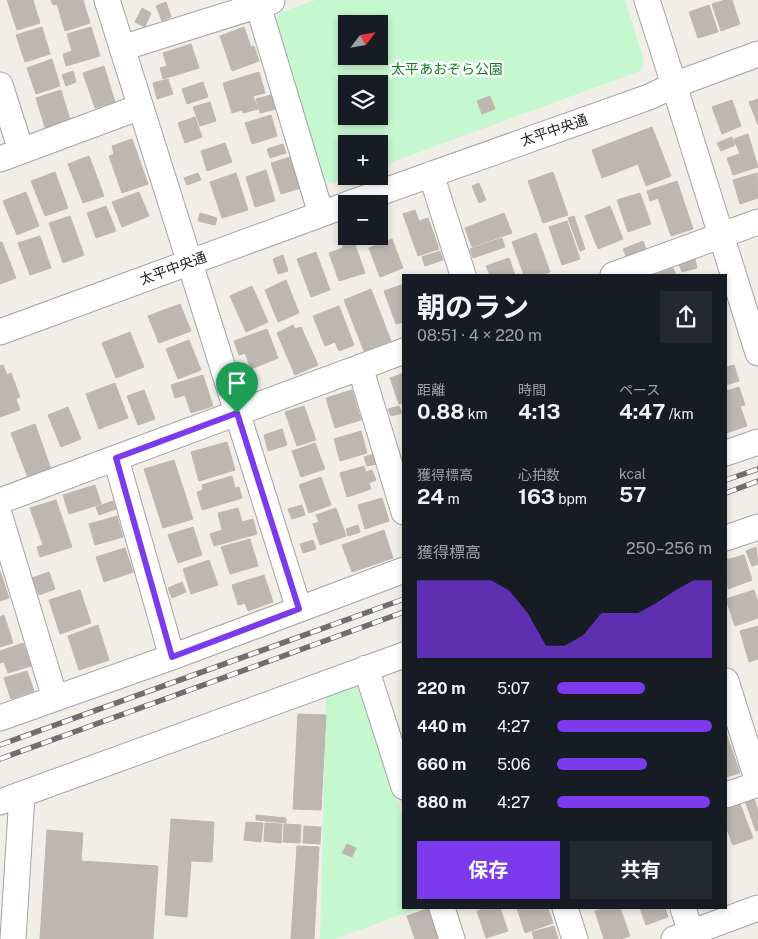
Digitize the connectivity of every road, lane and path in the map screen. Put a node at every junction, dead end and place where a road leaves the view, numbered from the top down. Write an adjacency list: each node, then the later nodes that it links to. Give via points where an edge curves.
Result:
1 (106, 0): 4 (street)
2 (647, 0): 7 (street)
3 (266, 3): 4 (street); 13 (street)
4 (122, 48): 8 (street)
5 (758, 54): 7 (street, 太平中央通)
6 (0, 85): 9 (street)
7 (674, 85): 10 (street, 太平中央通, via 649,97); 15 (street)
8 (140, 106): 9 (street); 16 (street)
9 (11, 154)
10 (431, 174): 11 (street, 太平中央通); 17 (street)
11 (372, 195)
12 (338, 207): 13 (street, 太平中央通)
13 (321, 214): 16 (street, 太平中央通)
14 (758, 222): 15 (street)
15 (721, 236): 18 (street); 21 (street)
16 (189, 262): 19 (street, 太平中央通); 23 (street)
17 (463, 274)
18 (616, 274)
19 (0, 332)
20 (402, 351): 22 (street)
21 (758, 353)
22 (360, 367): 23 (street); 28 (street)
23 (237, 413): 26 (street); 33 (street)
24 (758, 442): 25 (street)
25 (727, 453)
26 (116, 458): 27 (street); 35 (street)
27 (0, 501)
28 (402, 505)
29 (0, 517): 38 (street)
30 (758, 527): 31 (street)
31 (727, 538)
32 (402, 571): 33 (street)
33 (299, 609): 35 (street)
34 (402, 656): 36 (street)
35 (172, 657): 38 (street)
36 (366, 668): 40 (street); 43 (street)
37 (727, 684): 41 (street)
38 (55, 698): 39 (street)
39 (0, 718)
40 (402, 781)
41 (758, 783): 42 (street)
42 (727, 795)
43 (11, 799): 49 (street)
44 (758, 908): 48 (street)
45 (442, 909): 50 (street)
46 (565, 909): 51 (street)
47 (683, 909): 48 (street)
48 (682, 936)
49 (13, 939)
50 (452, 939)
51 (575, 939)

